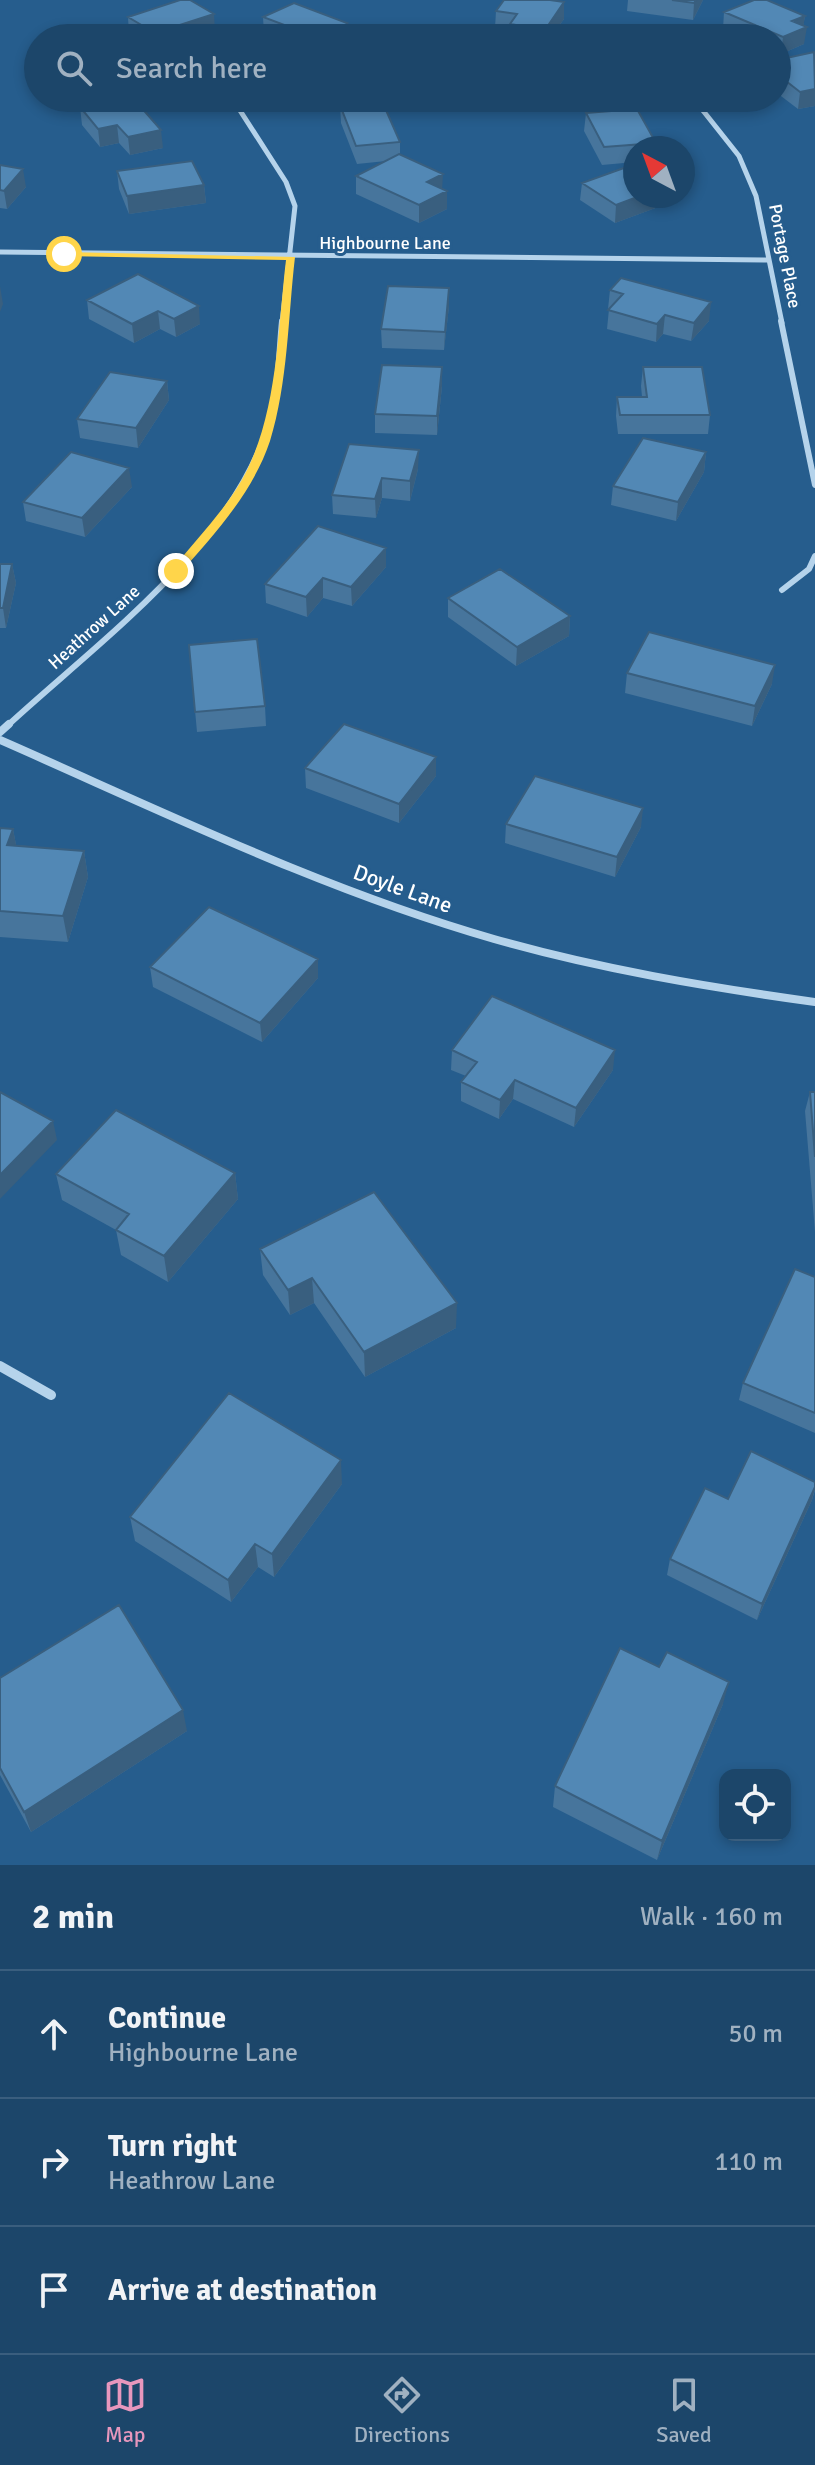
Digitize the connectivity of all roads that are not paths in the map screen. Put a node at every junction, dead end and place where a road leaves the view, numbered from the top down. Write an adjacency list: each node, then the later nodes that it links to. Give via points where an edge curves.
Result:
1 (241, 112): 4 (street, Heathrow Lane, via 292,194)
2 (704, 112): 5 (street, Portage Place, via 739,156 756,196)
3 (0, 252): 4 (street, Highbourne Lane)
4 (290, 257): 5 (street, Highbourne Lane); 9 (street, Heathrow Lane, via 272,411 244,486 176,571)
5 (769, 260): 6 (street, Portage Place)
6 (815, 485)
7 (815, 556): 8 (street, via 809,569)
8 (782, 590)
9 (0, 732)
10 (0, 740): 11 (street, Doyle Lane, via 285,863 493,939 697,985)
11 (815, 1002)
12 (0, 1366): 13 (street)
13 (51, 1395)

